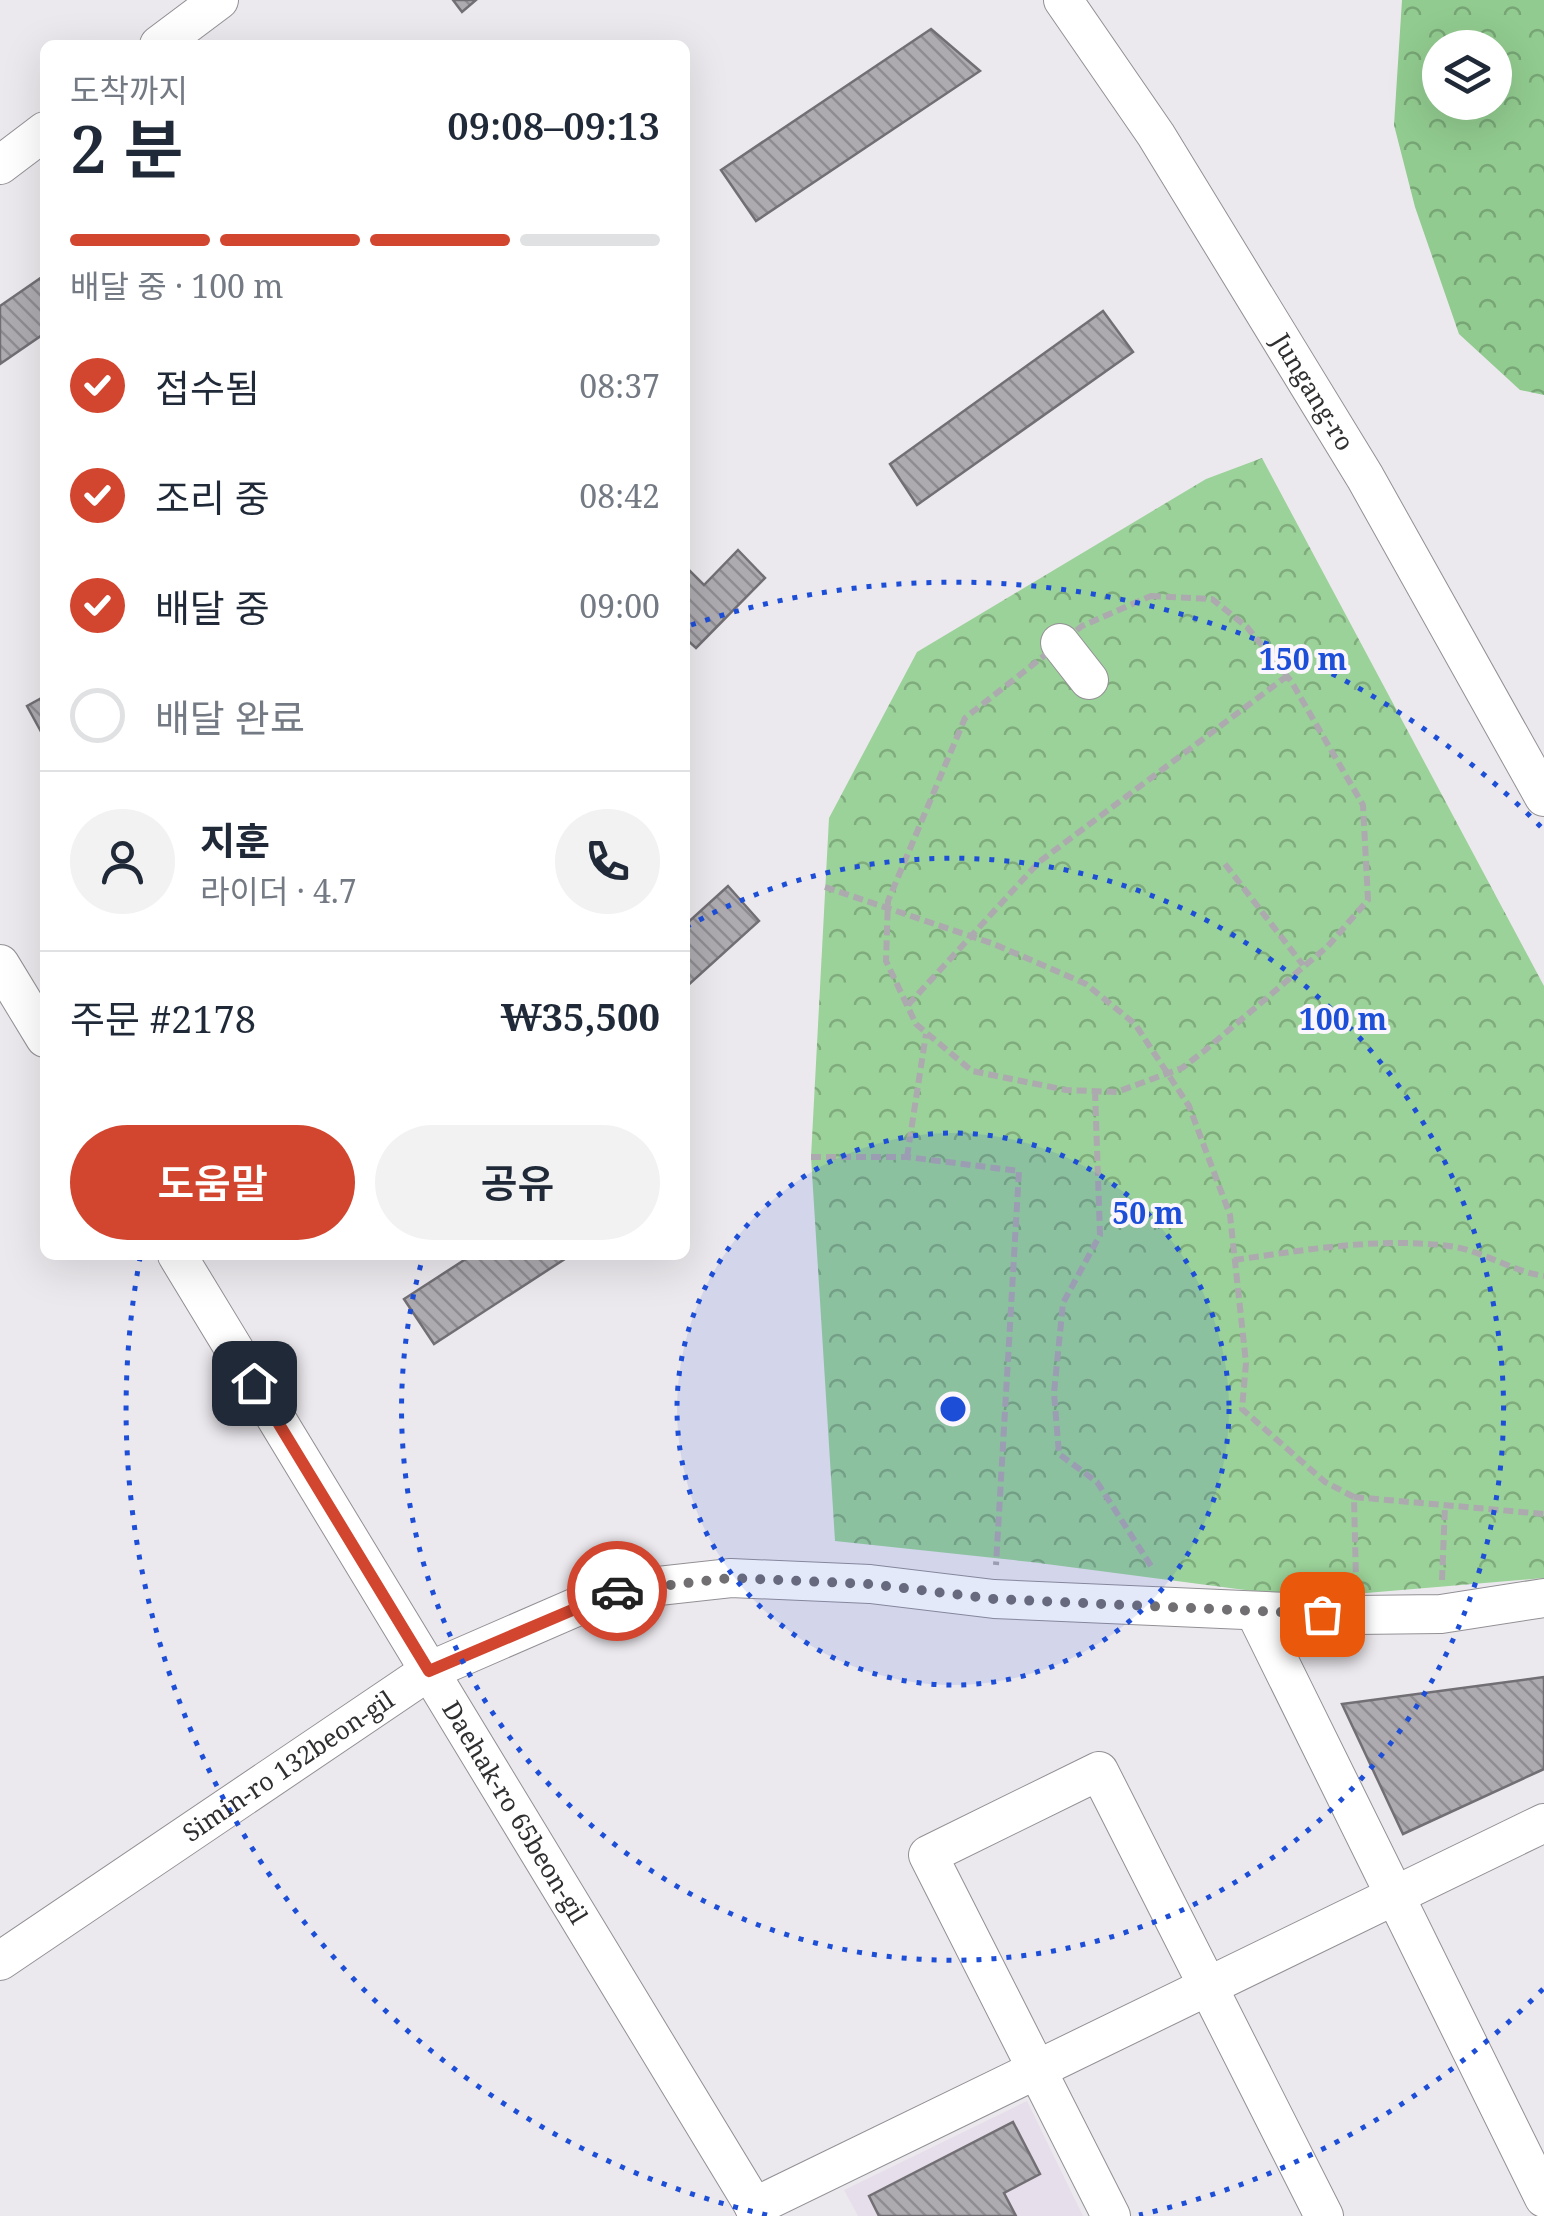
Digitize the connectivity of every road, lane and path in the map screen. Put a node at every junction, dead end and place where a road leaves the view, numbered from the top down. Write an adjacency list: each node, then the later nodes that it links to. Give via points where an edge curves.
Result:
1 (219, 0): 3 (street)
2 (1063, 0): 9 (street, Jungang-ro, via 1156,135 1355,461)
3 (167, 40)
4 (40, 135): 5 (street)
5 (1, 162)
6 (1060, 644): 7 (path, via 1082,626 1151,596 1212,599); 8 (street); 12 (path, via 965,718)
7 (1287, 676): 13 (path, via 1038,862); 15 (path, via 1363,806 1368,900)
8 (1089, 680)
9 (1544, 797)
10 (1224, 864): 15 (path)
11 (826, 888): 12 (path)
12 (887, 908): 13 (path); 16 (path, via 886,961)
13 (972, 936): 16 (path); 19 (path, via 1086,984 1135,1024)
14 (0, 964): 17 (street)
15 (1303, 966): 19 (path, via 1203,1052)
16 (907, 1006): 18 (path)
17 (40, 1030)
18 (926, 1032): 20 (path, via 972,1071); 21 (path)
19 (1168, 1073): 20 (path, via 1118,1092); 24 (path, via 1189,1106 1230,1215)
20 (1094, 1091): 31 (path, via 1100,1236 1063,1303 1054,1392 1060,1454 1096,1482)
21 (907, 1156): 22 (path); 30 (path, via 1019,1170)
22 (811, 1157)
23 (180, 1260): 35 (street, Daehak-ro 65beon-gil)
24 (1234, 1260): 25 (path, via 1360,1242 1452,1246); 26 (path, via 1246,1363 1242,1408 1325,1482)
25 (1544, 1276)
26 (1354, 1497): 27 (path); 34 (path)
27 (1445, 1506): 28 (path); 33 (path)
28 (1544, 1514)
29 (1544, 1598): 33 (street, Simin-ro 132beon-gil)
30 (994, 1599): 31 (street, Simin-ro 132beon-gil); 35 (street, Simin-ro 132beon-gil, via 870,1584 731,1578 613,1592)
31 (1180, 1609): 32 (street, Simin-ro 132beon-gil)
32 (1255, 1612): 34 (street, Simin-ro 132beon-gil); 37 (street)
33 (1441, 1614): 34 (street, Simin-ro 132beon-gil)
34 (1356, 1615)
35 (429, 1671): 38 (street, Simin-ro 132beon-gil); 42 (street, Daehak-ro 65beon-gil)
36 (1544, 1823): 37 (street)
37 (1394, 1895): 39 (street); 41 (street)
38 (0, 1961)
39 (1208, 1986): 40 (street); 40 (street, via 1098,1770 928,1855); 44 (street)
40 (1036, 2070): 42 (street); 43 (street)
41 (1544, 2198)
42 (757, 2211)
43 (1110, 2216)
44 (1324, 2216)

